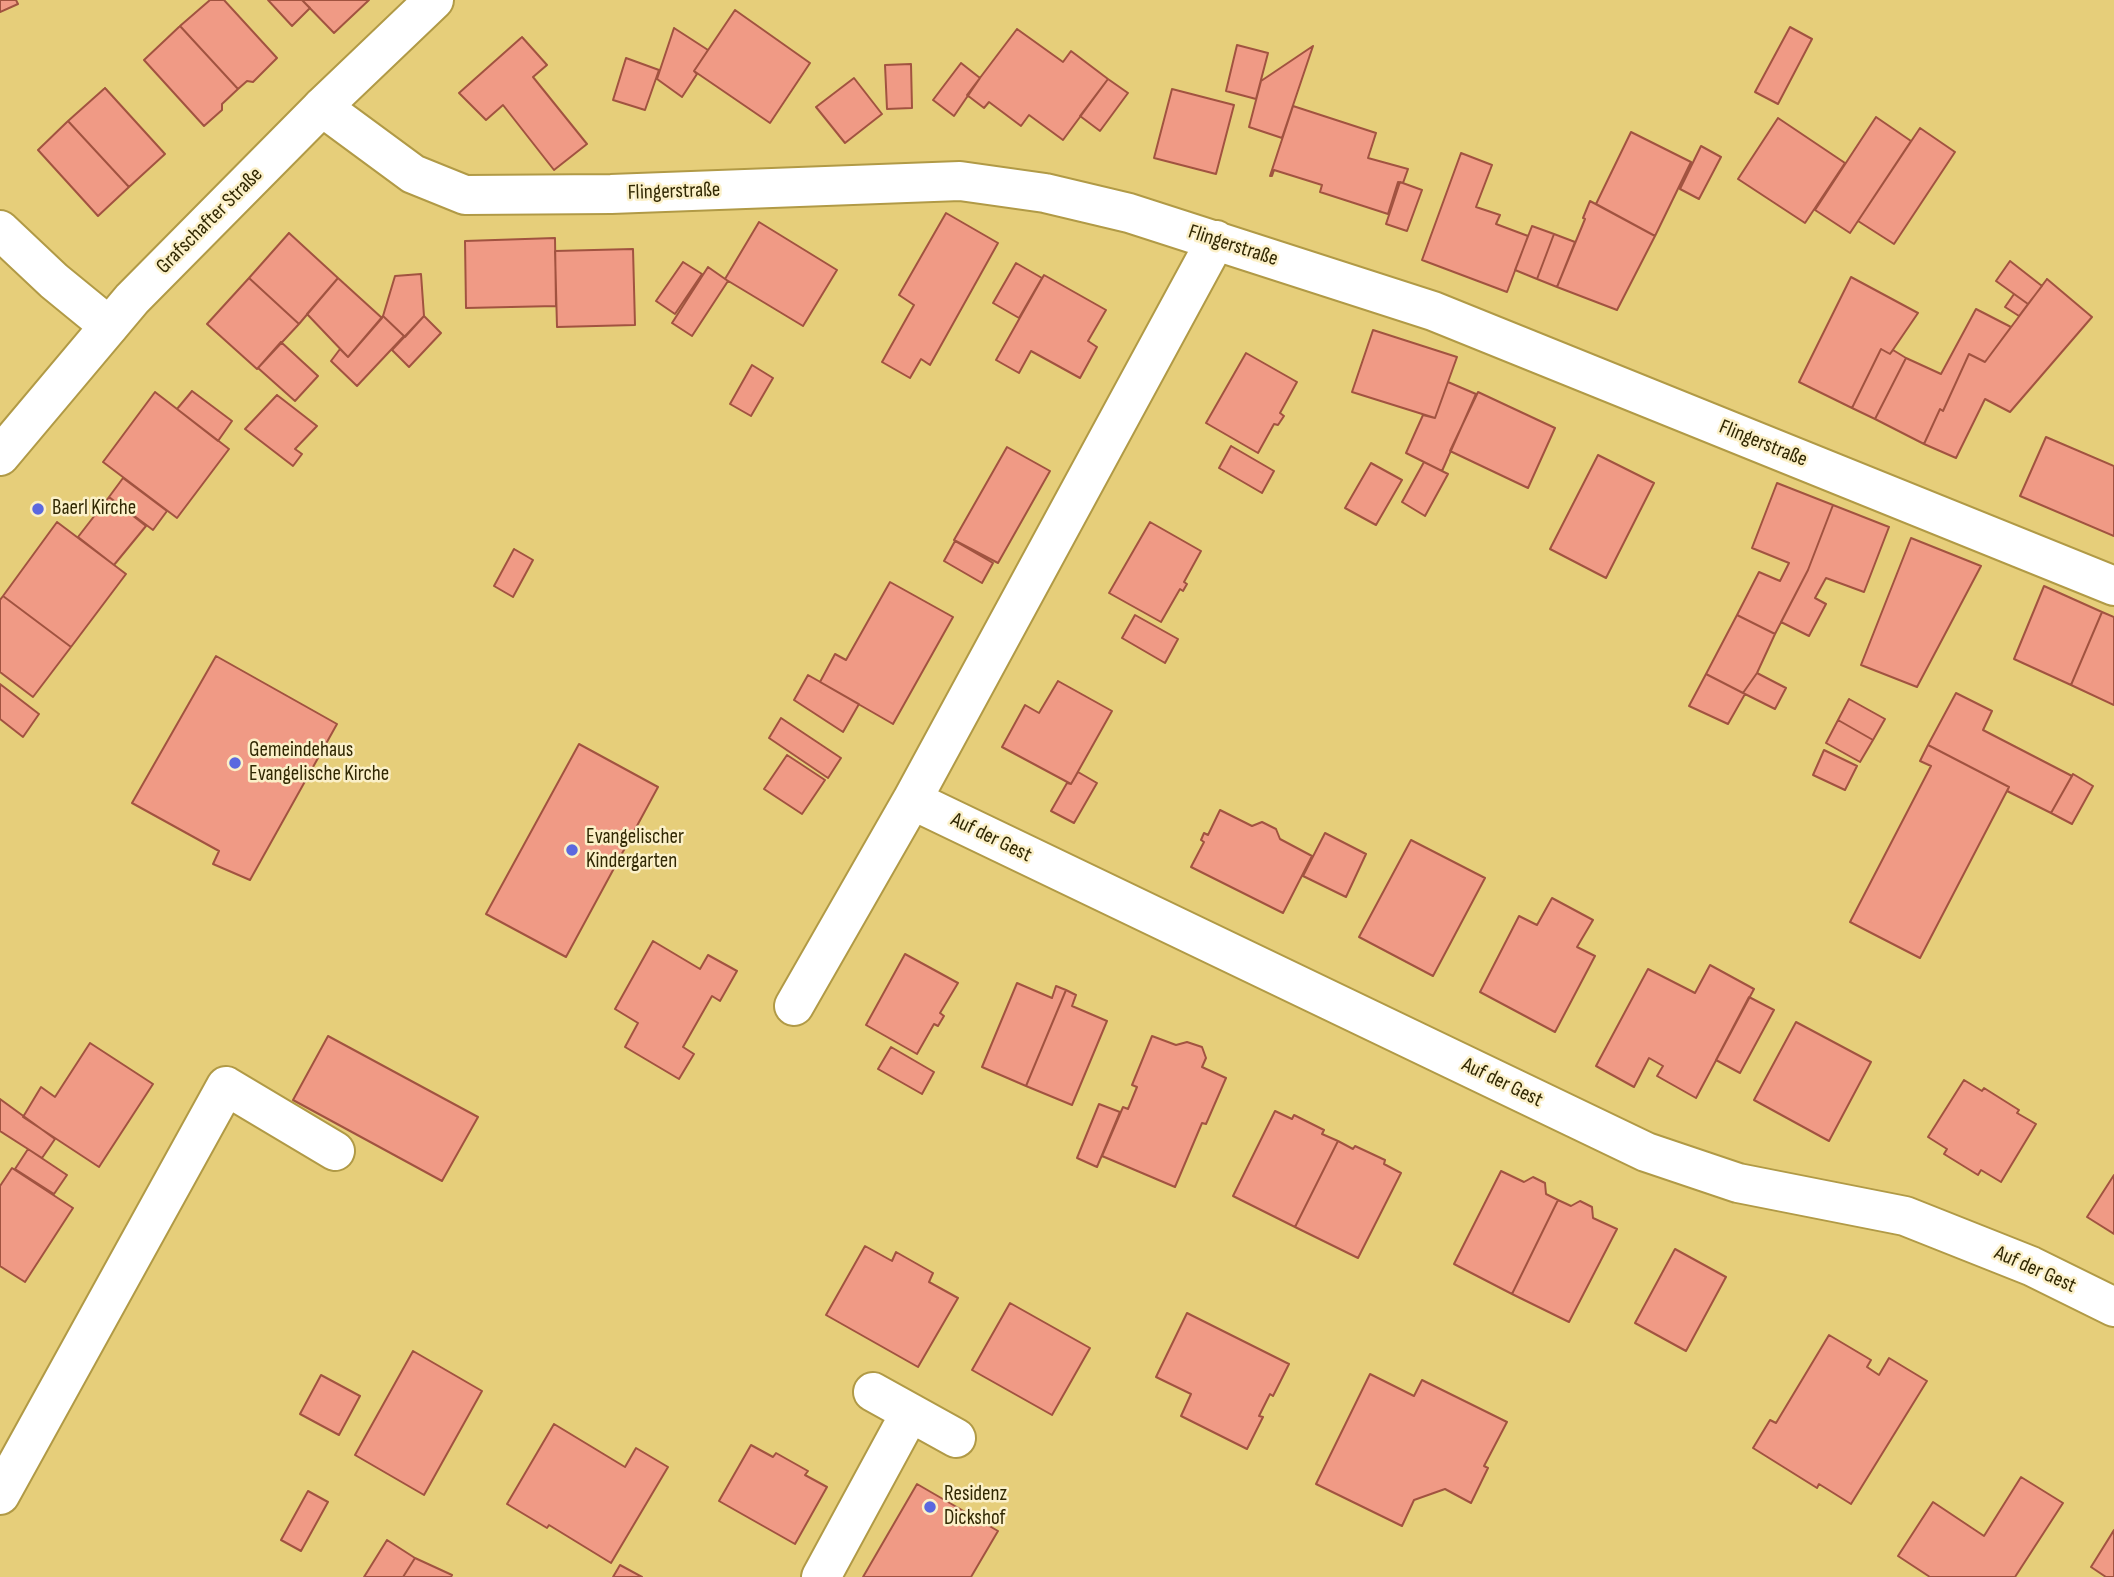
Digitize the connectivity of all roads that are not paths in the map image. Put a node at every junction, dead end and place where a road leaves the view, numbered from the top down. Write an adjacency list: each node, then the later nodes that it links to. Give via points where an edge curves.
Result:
1 (434, 0): 2 (street, Grafschafter Straße)
2 (322, 107): 4 (street, Flingerstraße, via 414,174 465,195 960,181 1045,192); 5 (street, Grafschafter Straße)
3 (0, 230): 5 (street)
4 (1216, 240): 7 (street, Flingerstraße, via 1433,311); 8 (street)
5 (109, 326): 6 (street, Grafschafter Straße)
6 (0, 456)
7 (2114, 586)
8 (912, 800): 9 (street); 11 (street, Auf der Gest, via 1646,1152 1738,1182 1905,1216 2031,1266)
9 (794, 1006)
10 (335, 1152): 15 (street, via 226,1086)
11 (2114, 1307)
12 (873, 1392): 13 (street)
13 (911, 1413): 14 (street); 16 (street)
14 (956, 1438)
15 (0, 1495)
16 (821, 1577)

